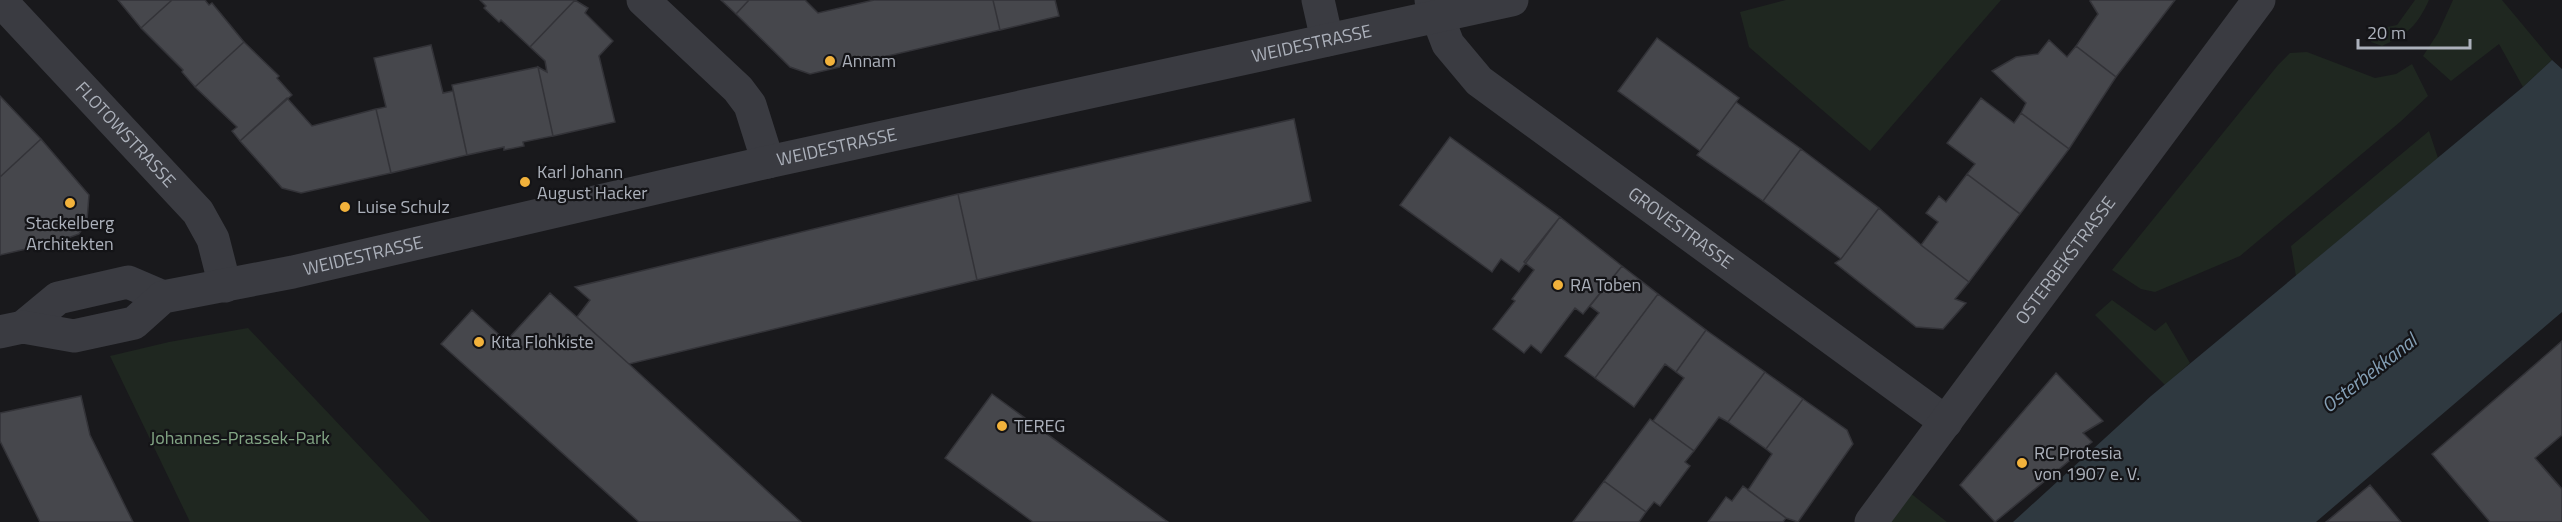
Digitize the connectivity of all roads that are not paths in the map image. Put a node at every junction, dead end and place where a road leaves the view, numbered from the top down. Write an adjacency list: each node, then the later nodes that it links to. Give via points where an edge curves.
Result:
1 (0, 0): 9 (street, FLOTOWSTRASSE, via 198,212 213,239)
2 (643, 0): 8 (street, via 738,89 750,105)
3 (1318, 0): 7 (street)
4 (1512, 0): 6 (street, WEIDESTRASSE)
5 (2259, 0): 11 (street, OSTERBEKSTRASSE)
6 (1433, 8): 7 (street, WEIDESTRASSE); 11 (street, GROVESTRASSE, via 1448,44 1479,81)
7 (1327, 40): 8 (street, WEIDESTRASSE)
8 (768, 162): 9 (street, WEIDESTRASSE)
9 (225, 286): 10 (street, WEIDESTRASSE, via 163,297 134,322 84,334)
10 (12, 329)
11 (1946, 422): 12 (street, OSTERBEKSTRASSE)
12 (1871, 522)

